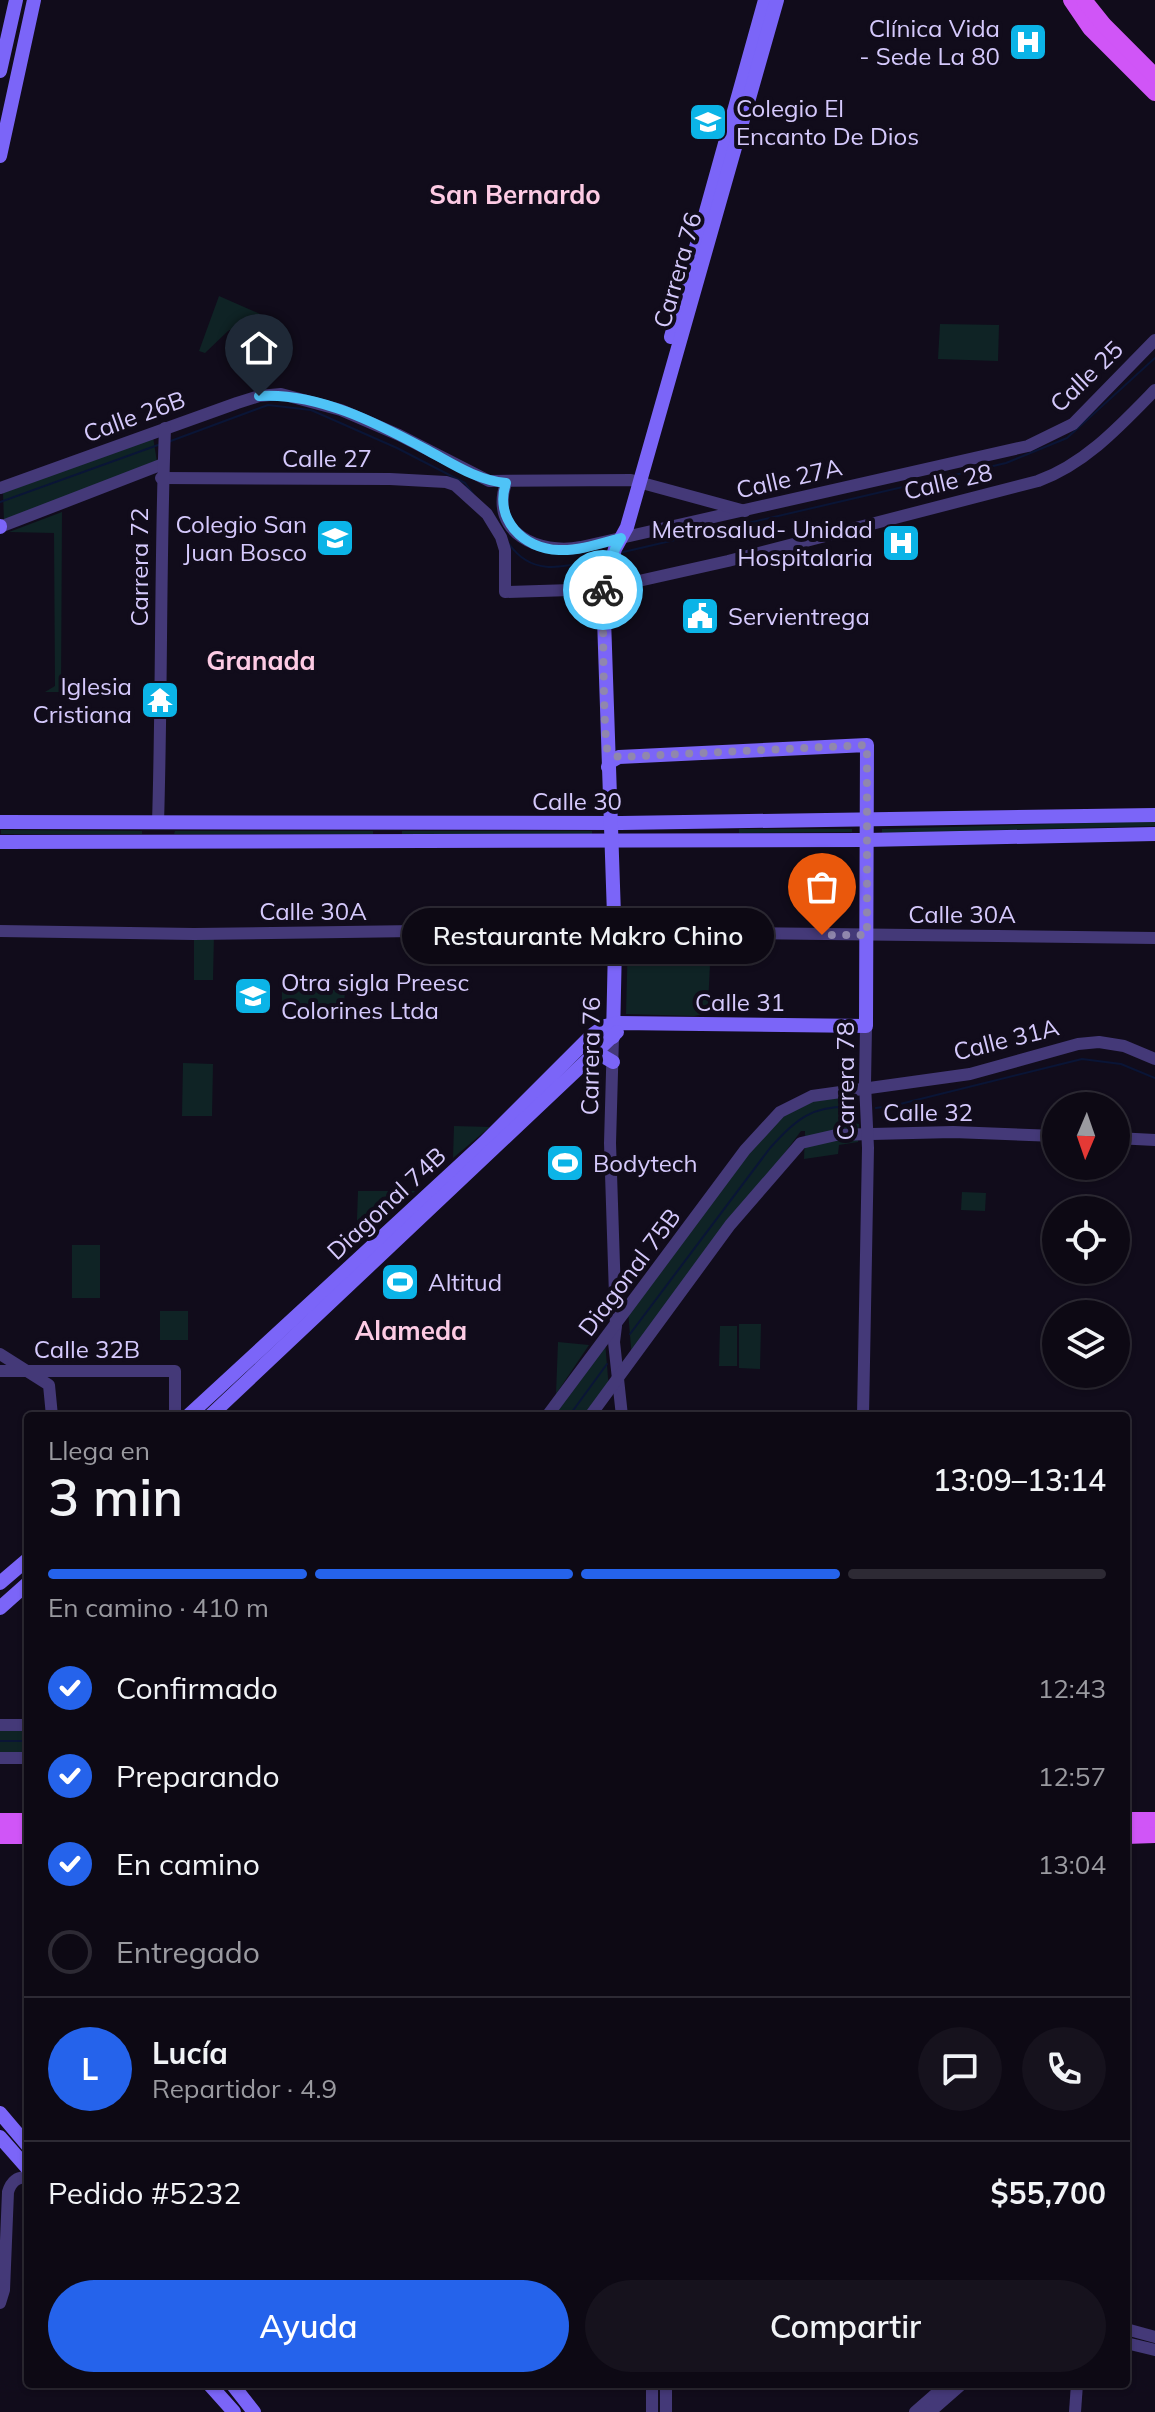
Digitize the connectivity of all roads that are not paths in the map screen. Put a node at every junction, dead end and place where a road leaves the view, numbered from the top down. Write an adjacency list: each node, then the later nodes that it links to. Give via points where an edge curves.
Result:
1 (16, 0): 6 (main road)
2 (34, 0): 9 (main road)
3 (765, 0): 16 (main road, Carrera 76)
4 (777, 0): 16 (main road, Carrera 76)
5 (1074, 0): 7 (main road); 8 (main road, via 1126,73)
6 (0, 71)
7 (1155, 76)
8 (1155, 93)
9 (0, 156)
10 (1155, 340): 13 (street, Calle 25, via 1073,424)
11 (1155, 390): 22 (street, Calle 28, via 1107,438 1061,472 1015,488)
12 (164, 437): 14 (street, Carrera 72); 17 (street, Calle 26B, via 259,396 292,396 399,435 479,478); 18 (street, Calle 26B)
13 (1045, 440): 19 (street, Calle 27A)
14 (163, 464): 15 (street, Carrera 72); 20 (street)
15 (161, 478): 23 (street, Calle 27, via 446,482 495,525 505,550); 28 (street, Carrera 72, via 165,716)
16 (635, 482): 17 (street); 19 (street); 21 (main road, Carrera 76)
17 (506, 483): 21 (street, Calle 27A, via 502,503 510,525 542,548)
18 (0, 488)
19 (745, 511): 21 (street, Calle 27A)
20 (0, 527)
21 (617, 542): 22 (main road, Carrera 76)
22 (603, 589): 23 (street, Calle 28); 24 (main road, Carrera 76)
23 (505, 592)
24 (611, 758): 26 (main road, Carrera 78, via 867,745); 29 (main road, Carrera 76)
25 (1155, 815): 26 (main road, Calle 30)
26 (866, 821): 29 (main road, Calle 30); 31 (main road, Carrera 78)
27 (0, 822): 28 (main road, Calle 30)
28 (160, 823): 29 (main road, Calle 30)
29 (611, 823): 32 (main road, Carrera 76)
30 (1155, 834): 31 (main road, Calle 30)
31 (866, 840): 32 (main road, Calle 30); 36 (main road, Carrera 78)
32 (612, 841): 33 (main road, Calle 30); 35 (main road, Carrera 76)
33 (0, 842)
34 (0, 931): 35 (street, Calle 30A)
35 (614, 933): 36 (street, Calle 30A); 39 (main road, Carrera 76)
36 (867, 935): 37 (street, Calle 30A); 38 (main road, Carrera 78)
37 (1155, 938)
38 (866, 1026): 39 (main road, Calle 31); 43 (street, Carrera 78)
39 (618, 1028): 40 (main road, Diagonal 74B); 42 (street, Carrera 76); 55 (main road, Diagonal 74B, via 605,1026 592,1035 493,1134)
40 (592, 1056): 42 (main road); 56 (main road, Diagonal 74B)
41 (1155, 1059): 43 (street, Calle 31A, via 1124,1046 1078,1044 970,1074)
42 (613, 1062): 48 (street, Carrera 76)
43 (865, 1089): 44 (street, Carrera 78); 48 (street, Diagonal 75B, via 798,1101 767,1123)
44 (867, 1134): 45 (street, Calle 32); 50 (street, Calle 32, via 801,1143); 60 (street, Carrera 78)
45 (1042, 1135)
46 (1130, 1139): 47 (street)
47 (1155, 1140)
48 (616, 1335): 50 (street, Carrera 76); 57 (street, Diagonal 75B)
49 (0, 1354): 52 (street)
50 (619, 1369): 58 (street); 59 (street, Carrera 76)
51 (0, 1371): 52 (street, Calle 32B)
52 (30, 1371): 53 (street, via 49,1385); 54 (street, Calle 32B, via 175,1371)
53 (52, 1412)
54 (175, 1412)
55 (192, 1412)
56 (214, 1412)
57 (550, 1412)
58 (592, 1412)
59 (622, 1412)
60 (863, 1412)
61 (24, 1562): 62 (main road)
62 (0, 1583)
63 (24, 1587): 64 (main road)
64 (0, 1609)
65 (0, 1725): 66 (street)
66 (24, 1725)
67 (0, 1758): 68 (street)
68 (24, 1758)
69 (1130, 1820): 70 (main road)
70 (1155, 1820)
71 (24, 1822): 72 (main road)
72 (1, 1825): 73 (main road)
73 (24, 1834)
74 (1155, 1835): 75 (main road)
75 (1130, 1836)
76 (0, 2113): 78 (main road)
77 (0, 2137): 79 (main road)
78 (24, 2141)
79 (24, 2164)
80 (24, 2177): 81 (street, via 9,2187)
81 (4, 2236): 82 (street)
82 (0, 2303)
83 (1130, 2330): 84 (street)
84 (1155, 2337)
85 (1130, 2344): 86 (street)
86 (1155, 2350)
87 (213, 2388): 94 (main road)
88 (235, 2388): 95 (main road)
89 (652, 2388): 96 (street)
90 (666, 2388): 97 (street)
91 (942, 2388): 98 (street)
92 (957, 2388): 99 (street)
93 (1077, 2388): 100 (street)
94 (234, 2412)
95 (254, 2412)
96 (652, 2412)
97 (666, 2412)
98 (915, 2412)
99 (930, 2412)
100 (1075, 2412)

